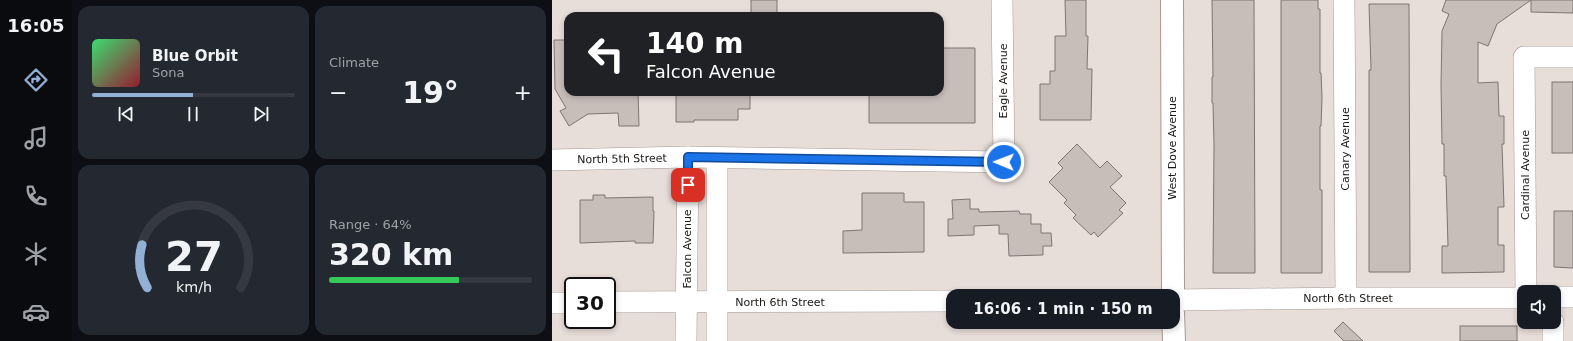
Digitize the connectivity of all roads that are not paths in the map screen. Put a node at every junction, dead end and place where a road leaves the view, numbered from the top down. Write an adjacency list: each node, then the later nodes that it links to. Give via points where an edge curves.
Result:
1 (1002, 0): 8 (street, Eagle Avenue)
2 (1172, 0): 10 (main road, West Dove Avenue)
3 (1344, 0): 13 (street, Canary Avenue)
4 (1573, 57): 9 (street, Cardinal Avenue, via 1524,57)
5 (688, 157): 6 (street, North 5th Street); 7 (street, North 5th Street); 18 (street, Falcon Avenue)
6 (717, 158): 8 (street, North 5th Street); 19 (street)
7 (552, 160)
8 (1004, 162)
9 (1526, 285)
10 (1173, 289)
11 (1561, 297): 12 (street)
12 (1573, 297)
13 (1346, 298): 14 (street, North 6th Street); 15 (street, North 6th Street)
14 (1517, 298)
15 (1180, 300)
16 (946, 301): 19 (street, North 6th Street)
17 (616, 302): 18 (street, North 6th Street)
18 (687, 302): 19 (street, North 6th Street); 24 (street, Falcon Avenue)
19 (718, 302): 25 (street)
20 (552, 303): 21 (street)
21 (564, 303)
22 (1174, 329): 26 (main road)
23 (1553, 329): 27 (street)
24 (686, 341)
25 (717, 341)
26 (1174, 341)
27 (1553, 341)

